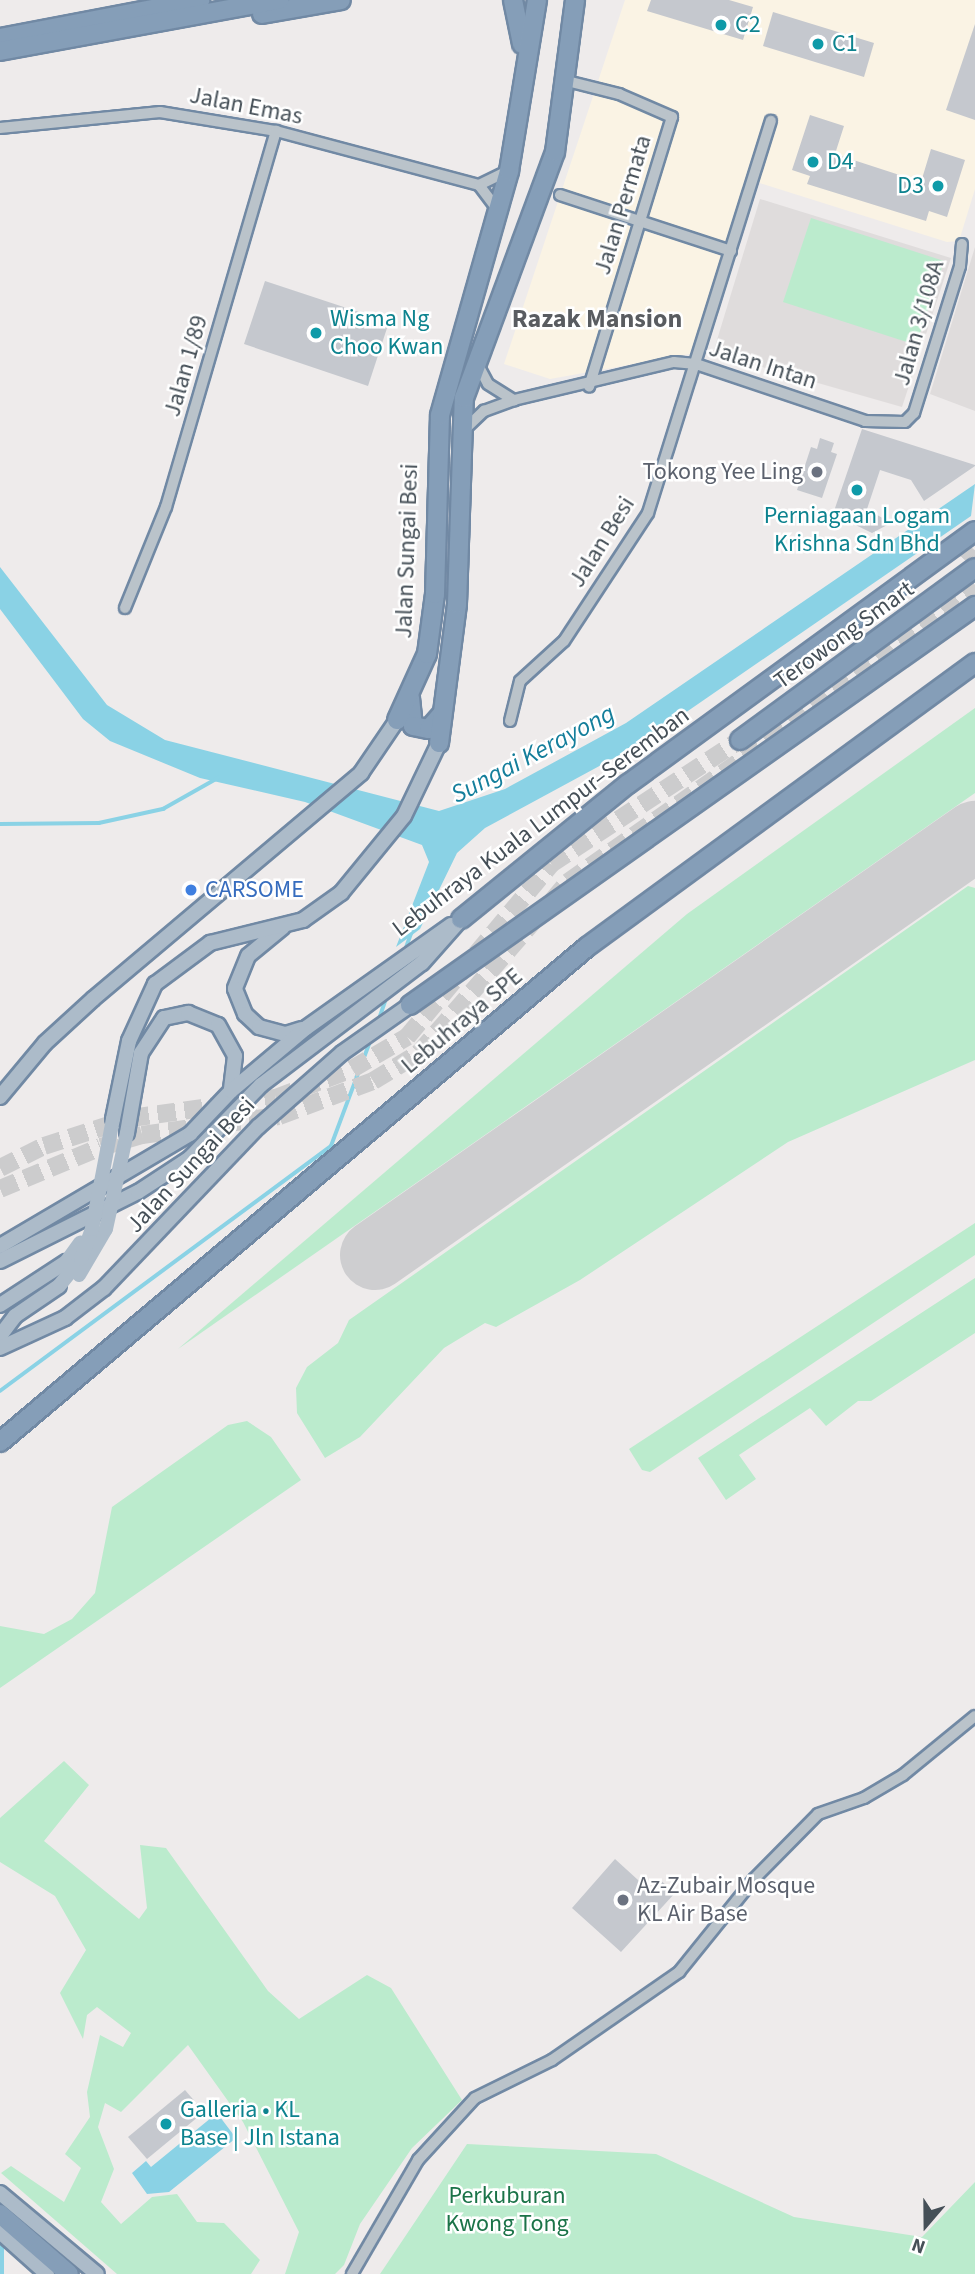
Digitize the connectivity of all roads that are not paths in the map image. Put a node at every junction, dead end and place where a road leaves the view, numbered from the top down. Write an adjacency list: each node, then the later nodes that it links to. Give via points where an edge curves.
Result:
1 (279, 0): 6 (highway)
2 (341, 0): 6 (highway, via 269,14)
3 (513, 0): 10 (highway, via 521,22)
4 (537, 0): 10 (highway)
5 (575, 0): 9 (highway, Jalan Sungai Besi)
6 (199, 7): 7 (highway); 8 (highway)
7 (0, 38)
8 (0, 51)
9 (567, 81): 18 (street, Jalan Permata, via 619,94 672,117); 21 (highway, Jalan Sungai Besi, via 547,178)
10 (523, 89): 14 (highway, Jalan Sungai Besi)
11 (771, 121): 20 (street, Jalan Besi)
12 (0, 128): 13 (street, Jalan Emas, via 160,112)
13 (276, 131): 15 (street, Jalan Emas); 30 (street, Jalan 1/89, via 166,507)
14 (509, 171): 15 (street); 17 (highway, Jalan Sungai Besi)
15 (479, 185): 17 (street)
16 (559, 195): 18 (street)
17 (499, 212): 33 (highway, Jalan Sungai Besi, via 440,415 432,630)
18 (640, 221): 20 (street); 23 (street, Jalan Permata)
19 (961, 244): 25 (street, Jalan 3/108A, via 960,266)
20 (731, 251): 22 (street, Jalan Besi)
21 (476, 358): 24 (street, via 488,384); 26 (highway, Jalan Sungai Besi)
22 (696, 364): 23 (street, Jalan Intan, via 652,365); 25 (street, Jalan Intan, via 865,421 890,425); 36 (street, Jalan Besi, via 641,527 564,641 520,681)
23 (589, 386): 24 (street, Jalan Intan)
24 (514, 400): 26 (street, Jalan Intan, via 484,411)
25 (914, 413)
26 (459, 436): 34 (highway, Jalan Sungai Besi, via 457,604)
27 (975, 531): 39 (highway, Lebuhraya Kuala Lumpur–Seremban, via 628,783)
28 (970, 565): 37 (highway, Terowong Smart, via 923,608)
29 (975, 606): 41 (highway)
30 (125, 608)
31 (975, 663): 52 (highway, Lebuhraya SPE, via 587,947)
32 (975, 672): 53 (highway, Lebuhraya SPE, via 592,953)
33 (410, 698): 34 (highway, via 410,721 421,729 434,727); 35 (highway, Jalan Sungai Besi)
34 (445, 709): 38 (highway, Jalan Sungai Besi)
35 (397, 720): 44 (main road, Jalan Sungai Besi, via 361,773 93,999 45,1043)
36 (510, 721)
37 (740, 740)
38 (439, 743): 40 (main road, Jalan Sungai Besi, via 420,789 377,856 323,908)
39 (461, 919): 42 (main road, Lebuhraya Kuala Lumpur–Seremban); 47 (main road, via 422,963 269,1078 190,1158 138,1192)
40 (283, 927): 42 (main road, via 248,956 235,989 245,1014 259,1027 286,1034); 45 (main road, bridge, via 210,943 155,984 129,1041)
41 (410, 1005): 51 (main road, Jalan Sungai Besi, via 342,1053 258,1127 104,1288 65,1318)
42 (306, 1028): 43 (main road, Lebuhraya Kuala Lumpur–Seremban)
43 (231, 1091): 46 (main road, Lebuhraya Kuala Lumpur–Seremban, via 190,1134); 48 (main road, bridge, via 235,1056 218,1025 188,1013 164,1018 141,1053 127,1133 96,1254 85,1270)
44 (0, 1097)
45 (98, 1192): 48 (main road, bridge, via 81,1259); 49 (main road, bridge, via 81,1242 66,1262)
46 (0, 1246)
47 (0, 1261)
48 (60, 1286): 50 (main road, via 15,1316)
49 (0, 1305)
50 (0, 1336)
51 (0, 1348)
52 (0, 1442)
53 (0, 1451)
54 (975, 1716): 61 (street, via 903,1775 864,1798 818,1814 754,1879 680,1972 552,2060 475,2098 418,2160)
55 (0, 2193): 60 (main road)
56 (0, 2214): 59 (highway)
57 (0, 2232): 58 (main road)
58 (45, 2272)
59 (69, 2274)
60 (97, 2274)
61 (352, 2274)

